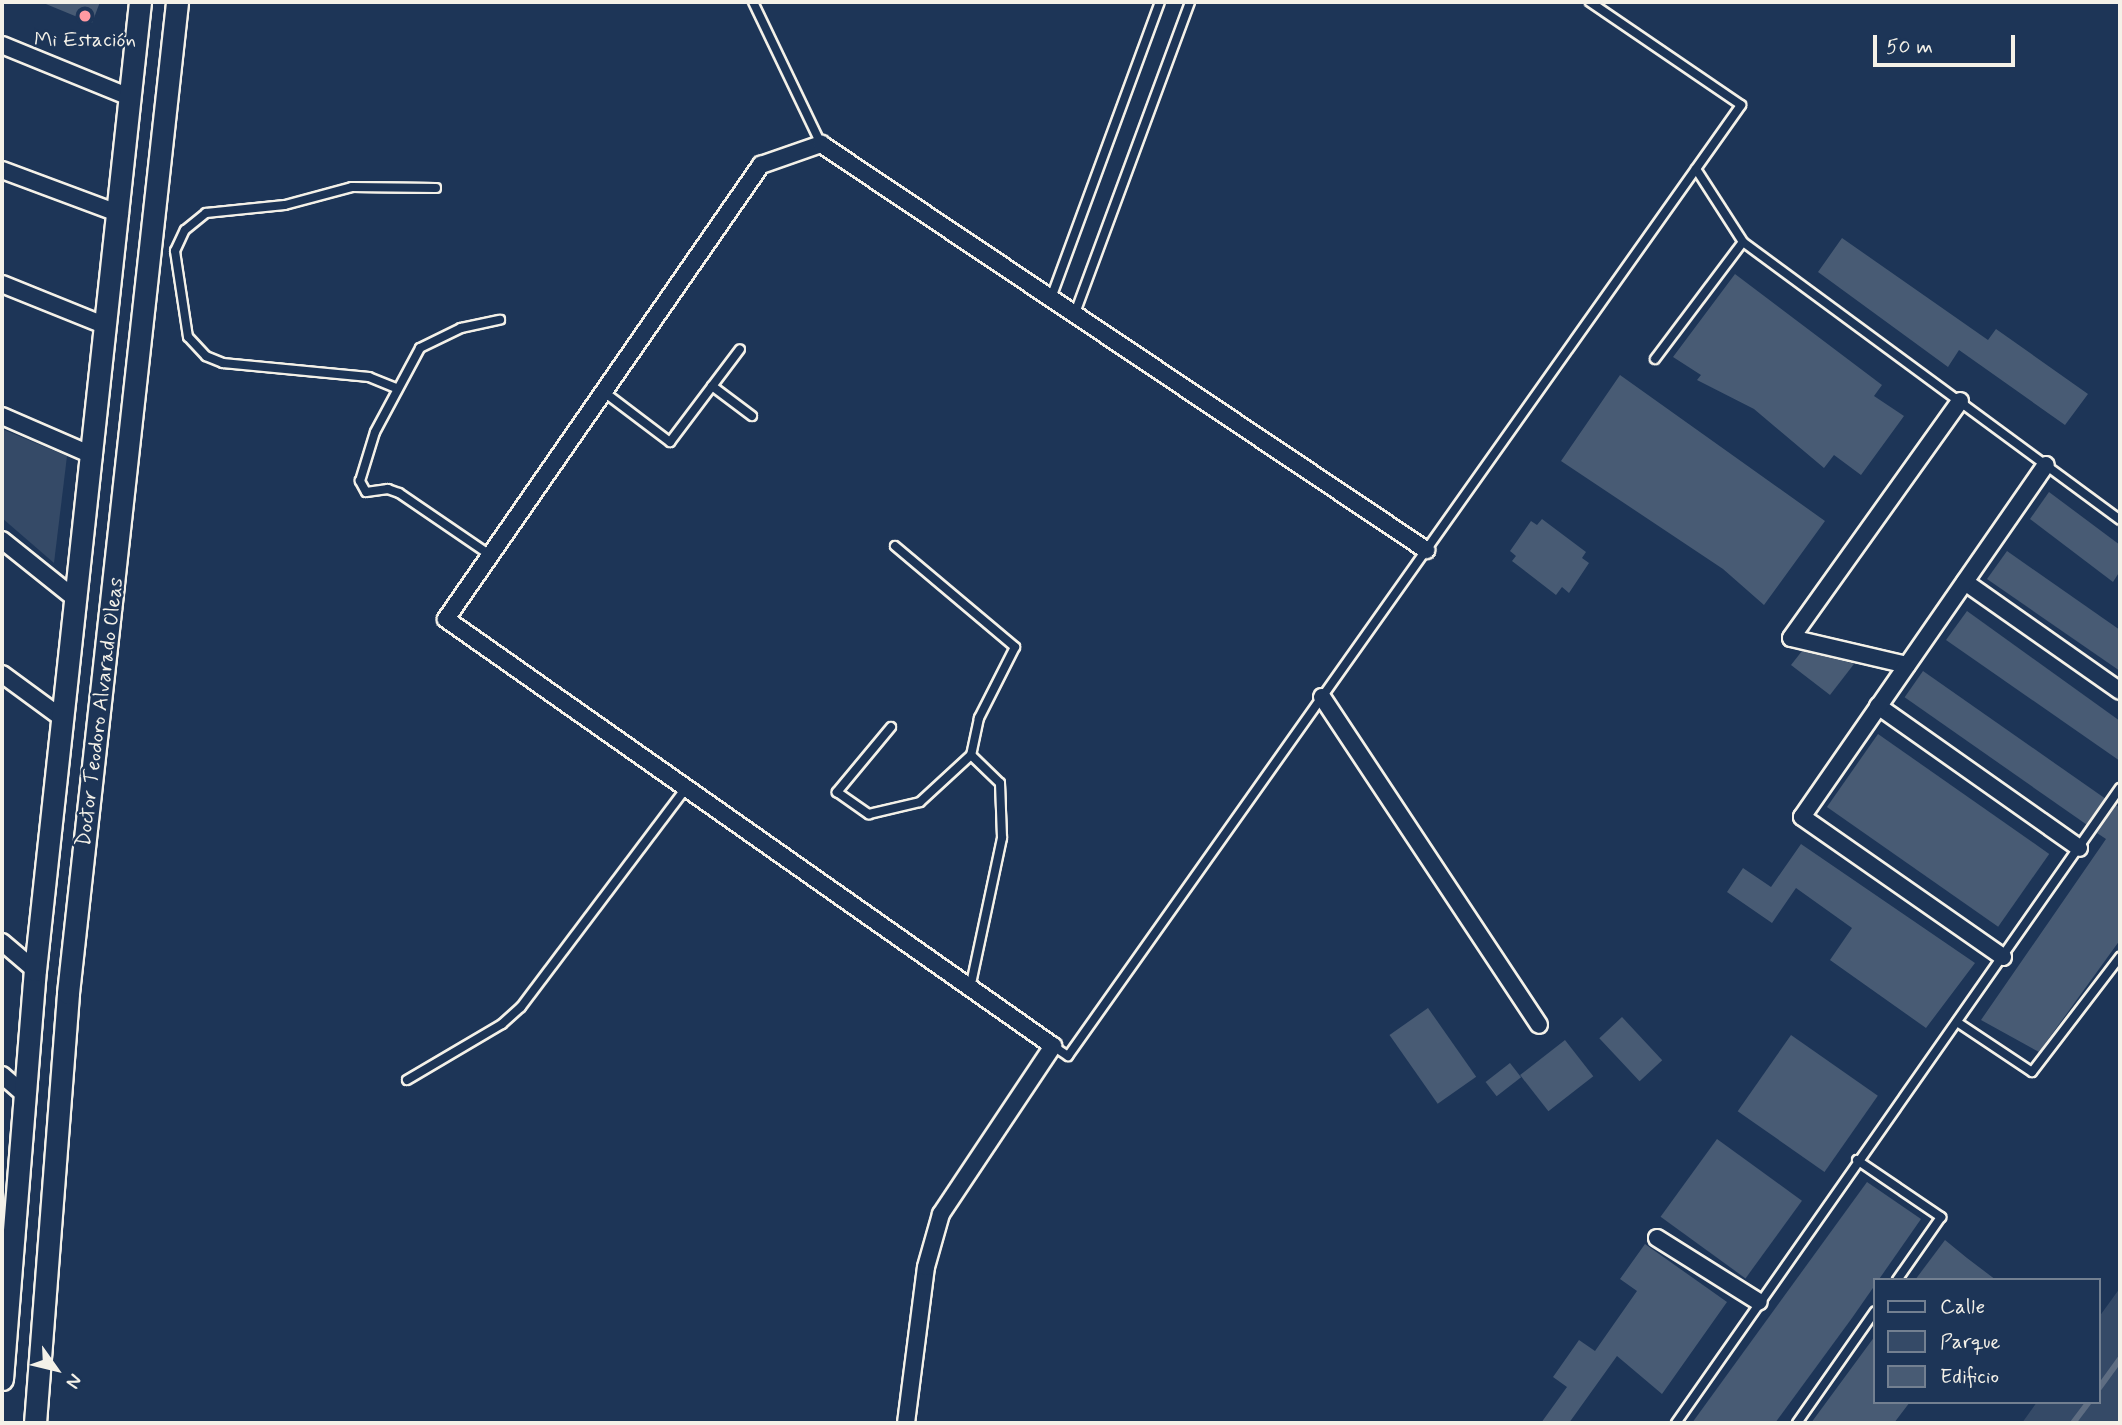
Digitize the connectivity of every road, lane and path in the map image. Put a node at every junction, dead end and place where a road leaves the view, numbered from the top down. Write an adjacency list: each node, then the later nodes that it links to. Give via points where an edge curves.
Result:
1 (140, 2): 8 (main road, Doctor Teodoro Alvarado Oleas)
2 (177, 2): 66 (main road, Doctor Teodoro Alvarado Oleas, via 68,993)
3 (753, 2): 9 (lane)
4 (1160, 2): 16 (lane)
5 (1189, 2): 17 (lane)
6 (1590, 2): 10 (lane, via 1741,105)
7 (2, 45): 8 (street)
8 (132, 99): 13 (main road, Doctor Teodoro Alvarado Oleas)
9 (821, 144): 16 (street); 24 (street, via 761,165)
10 (1696, 169): 14 (lane); 33 (lane)
11 (2, 170): 13 (street)
12 (436, 188): 23 (lane, via 352,187 285,205 206,213 186,230 175,251 188,337 206,356 369,377)
13 (120, 214): 19 (main road, Doctor Teodoro Alvarado Oleas)
14 (1743, 242): 21 (lane); 25 (lane)
15 (2, 284): 19 (street)
16 (1050, 299): 17 (street)
17 (1075, 313): 33 (street)
18 (500, 320): 23 (lane, via 461,327 421,348)
19 (106, 327): 28 (main road, Doctor Teodoro Alvarado Oleas)
20 (740, 349): 22 (lane)
21 (1655, 359)
22 (712, 386): 24 (lane, via 670,442); 27 (lane)
23 (396, 388): 34 (lane, via 375,432 363,488 398,494)
24 (604, 392): 34 (street)
25 (1960, 401): 29 (lane); 37 (street, via 1791,638)
26 (2, 416): 28 (street)
27 (752, 416)
28 (93, 456): 36 (main road, Doctor Teodoro Alvarado Oleas)
29 (2046, 465): 30 (lane); 35 (street)
30 (2120, 520)
31 (2, 540): 36 (street)
32 (895, 546): 44 (lane, via 1015,647 979,718)
33 (1426, 550): 40 (lane)
34 (490, 555): 45 (street, via 446,619)
35 (1965, 582): 37 (street); 39 (street)
36 (78, 600): 42 (main road, Doctor Teodoro Alvarado Oleas)
37 (1907, 665): 41 (street)
38 (2, 674): 42 (street)
39 (2120, 691)
40 (1322, 697): 54 (street); 55 (lane, via 1068,1056)
41 (1878, 706): 47 (street); 49 (street, via 1802,817)
42 (62, 718): 51 (main road, Doctor Teodoro Alvarado Oleas)
43 (891, 727): 44 (lane, via 837,792 869,814 920,802)
44 (971, 755): 52 (lane, via 1000,783 1002,838)
45 (686, 788): 52 (street); 57 (lane, via 521,1007 502,1024)
46 (2120, 788): 47 (lane)
47 (2079, 848): 49 (lane)
48 (2, 942): 51 (street)
49 (2003, 957): 53 (lane)
50 (2120, 957): 53 (lane, via 2032,1072)
51 (35, 970): 58 (main road, Doctor Teodoro Alvarado Oleas)
52 (970, 988): 55 (street)
53 (1957, 1022): 59 (lane)
54 (1539, 1025)
55 (1053, 1045): 67 (street, via 941,1214 926,1268)
56 (2, 1075): 58 (street)
57 (407, 1080)
58 (24, 1094): 64 (main road, Doctor Teodoro Alvarado Oleas)
59 (1857, 1160): 61 (lane, via 1941,1217); 62 (lane)
60 (1657, 1238): 62 (street)
61 (1899, 1278)
62 (1759, 1303): 68 (lane)
63 (1874, 1312): 69 (lane)
64 (4, 1327): 65 (main road, Doctor Teodoro Alvarado Oleas)
65 (2, 1379)
66 (34, 1423)
67 (906, 1423)
68 (1676, 1423)
69 (1797, 1423)

